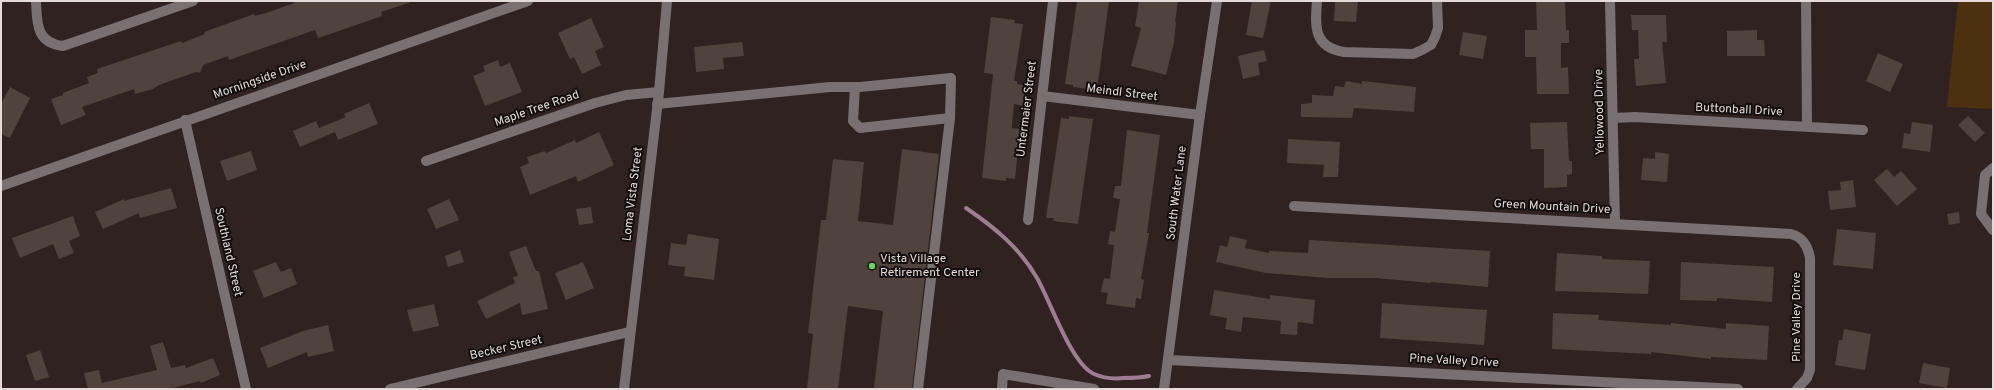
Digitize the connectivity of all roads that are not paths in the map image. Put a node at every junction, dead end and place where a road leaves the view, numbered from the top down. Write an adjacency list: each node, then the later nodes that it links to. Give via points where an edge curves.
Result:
1 (36, 1): 2 (street, via 38,27 47,42 56,46 68,45)
2 (193, 1)
3 (528, 1): 18 (street, Morningside Drive)
4 (667, 1): 12 (street, Loma Vista Street)
5 (1053, 1): 13 (street, Untermaier Street)
6 (1217, 1): 15 (street, South Water Lane)
7 (1317, 1): 8 (street, via 1316,32 1331,48 1344,52 1413,54 1431,45 1435,37 1438,28)
8 (1437, 1)
9 (1610, 1): 17 (street, Yellowood Drive)
10 (1806, 1): 19 (street)
11 (855, 87): 14 (street, via 830,87); 16 (street, via 852,121 860,128); 16 (street, via 951,78)
12 (658, 92): 14 (street, Loma Vista Street); 21 (street, Maple Tree Road, via 626,95 595,103)
13 (1042, 96): 15 (street, Meindl Street); 25 (street, Untermaier Street)
14 (657, 104): 29 (street, Loma Vista Street)
15 (1200, 115): 30 (street, South Water Lane)
16 (950, 118): 34 (street)
17 (1613, 118): 19 (street, Buttonball Drive); 26 (street, Yellowood Drive)
18 (185, 120): 23 (street, Morningside Drive); 31 (street, Southland Street)
19 (1807, 126): 20 (street, Buttonball Drive)
20 (1864, 130)
21 (426, 161)
22 (1993, 168): 27 (street, via 1985,175 1981,214)
23 (1, 186)
24 (1294, 206): 26 (street, Green Mountain Drive)
25 (1028, 220)
26 (1615, 223): 28 (street, Green Mountain Drive, via 1791,234)
27 (1993, 230)
28 (1805, 242): 39 (street, Pine Valley Drive, via 1810,258 1810,370 1807,378)
29 (630, 332): 32 (street, Becker Street); 33 (street, Loma Vista Street)
30 (1169, 360): 37 (street, South Water Lane); 38 (street, Pine Valley Drive)
31 (246, 389)
32 (390, 389)
33 (624, 389)
34 (918, 389)
35 (1002, 389): 36 (street, via 1004,374)
36 (1094, 389)
37 (1164, 389)
38 (1738, 389)
39 (1797, 389)

